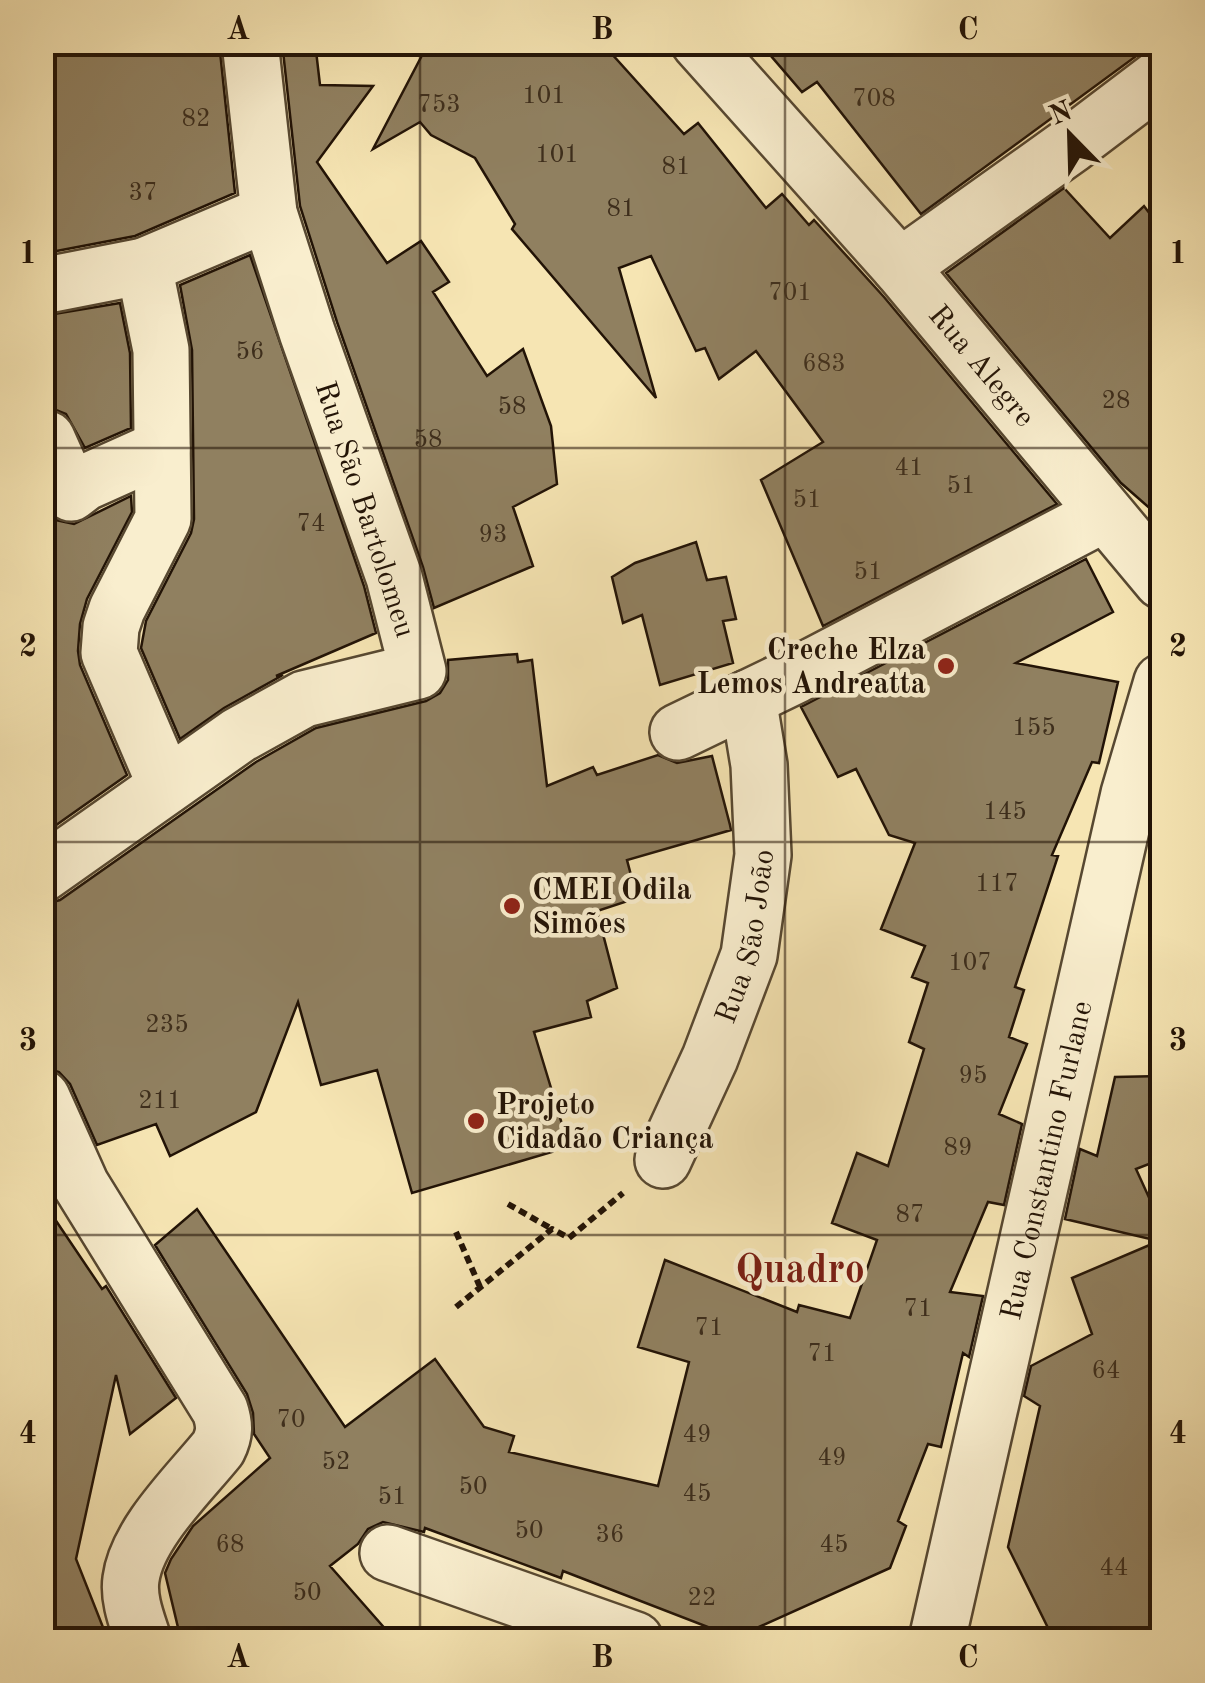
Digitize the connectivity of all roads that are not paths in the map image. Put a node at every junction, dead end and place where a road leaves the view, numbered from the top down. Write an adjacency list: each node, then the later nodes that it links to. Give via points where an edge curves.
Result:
1 (250, 42): 4 (street, Rua São Bartolomeu)
2 (719, 53): 6 (street, Rua Alegre)
3 (1162, 76): 6 (street)
4 (268, 213): 5 (street); 15 (street, Rua São Bartolomeu, via 394,577 418,671 304,699)
5 (144, 266): 7 (street); 9 (street, via 161,350)
6 (900, 266): 10 (street, Rua Alegre)
7 (42, 286)
8 (47, 439): 9 (street, via 72,493)
9 (162, 448): 15 (street, via 163,520 117,609 109,654)
10 (1104, 514): 11 (street, Rua Alegre); 13 (street)
11 (1162, 581)
12 (1162, 682): 22 (street, Rua Constantino Furlane, via 1130,794)
13 (748, 698): 14 (street); 18 (street, Rua São João, via 763,855 749,955)
14 (678, 732)
15 (166, 786): 16 (street, Rua São Bartolomeu)
16 (42, 874)
17 (42, 1098): 20 (street, via 81,1186 224,1422 218,1448 136,1558 132,1605)
18 (664, 1160)
19 (388, 1553): 21 (street)
20 (143, 1640)
21 (635, 1640)
22 (937, 1640)

